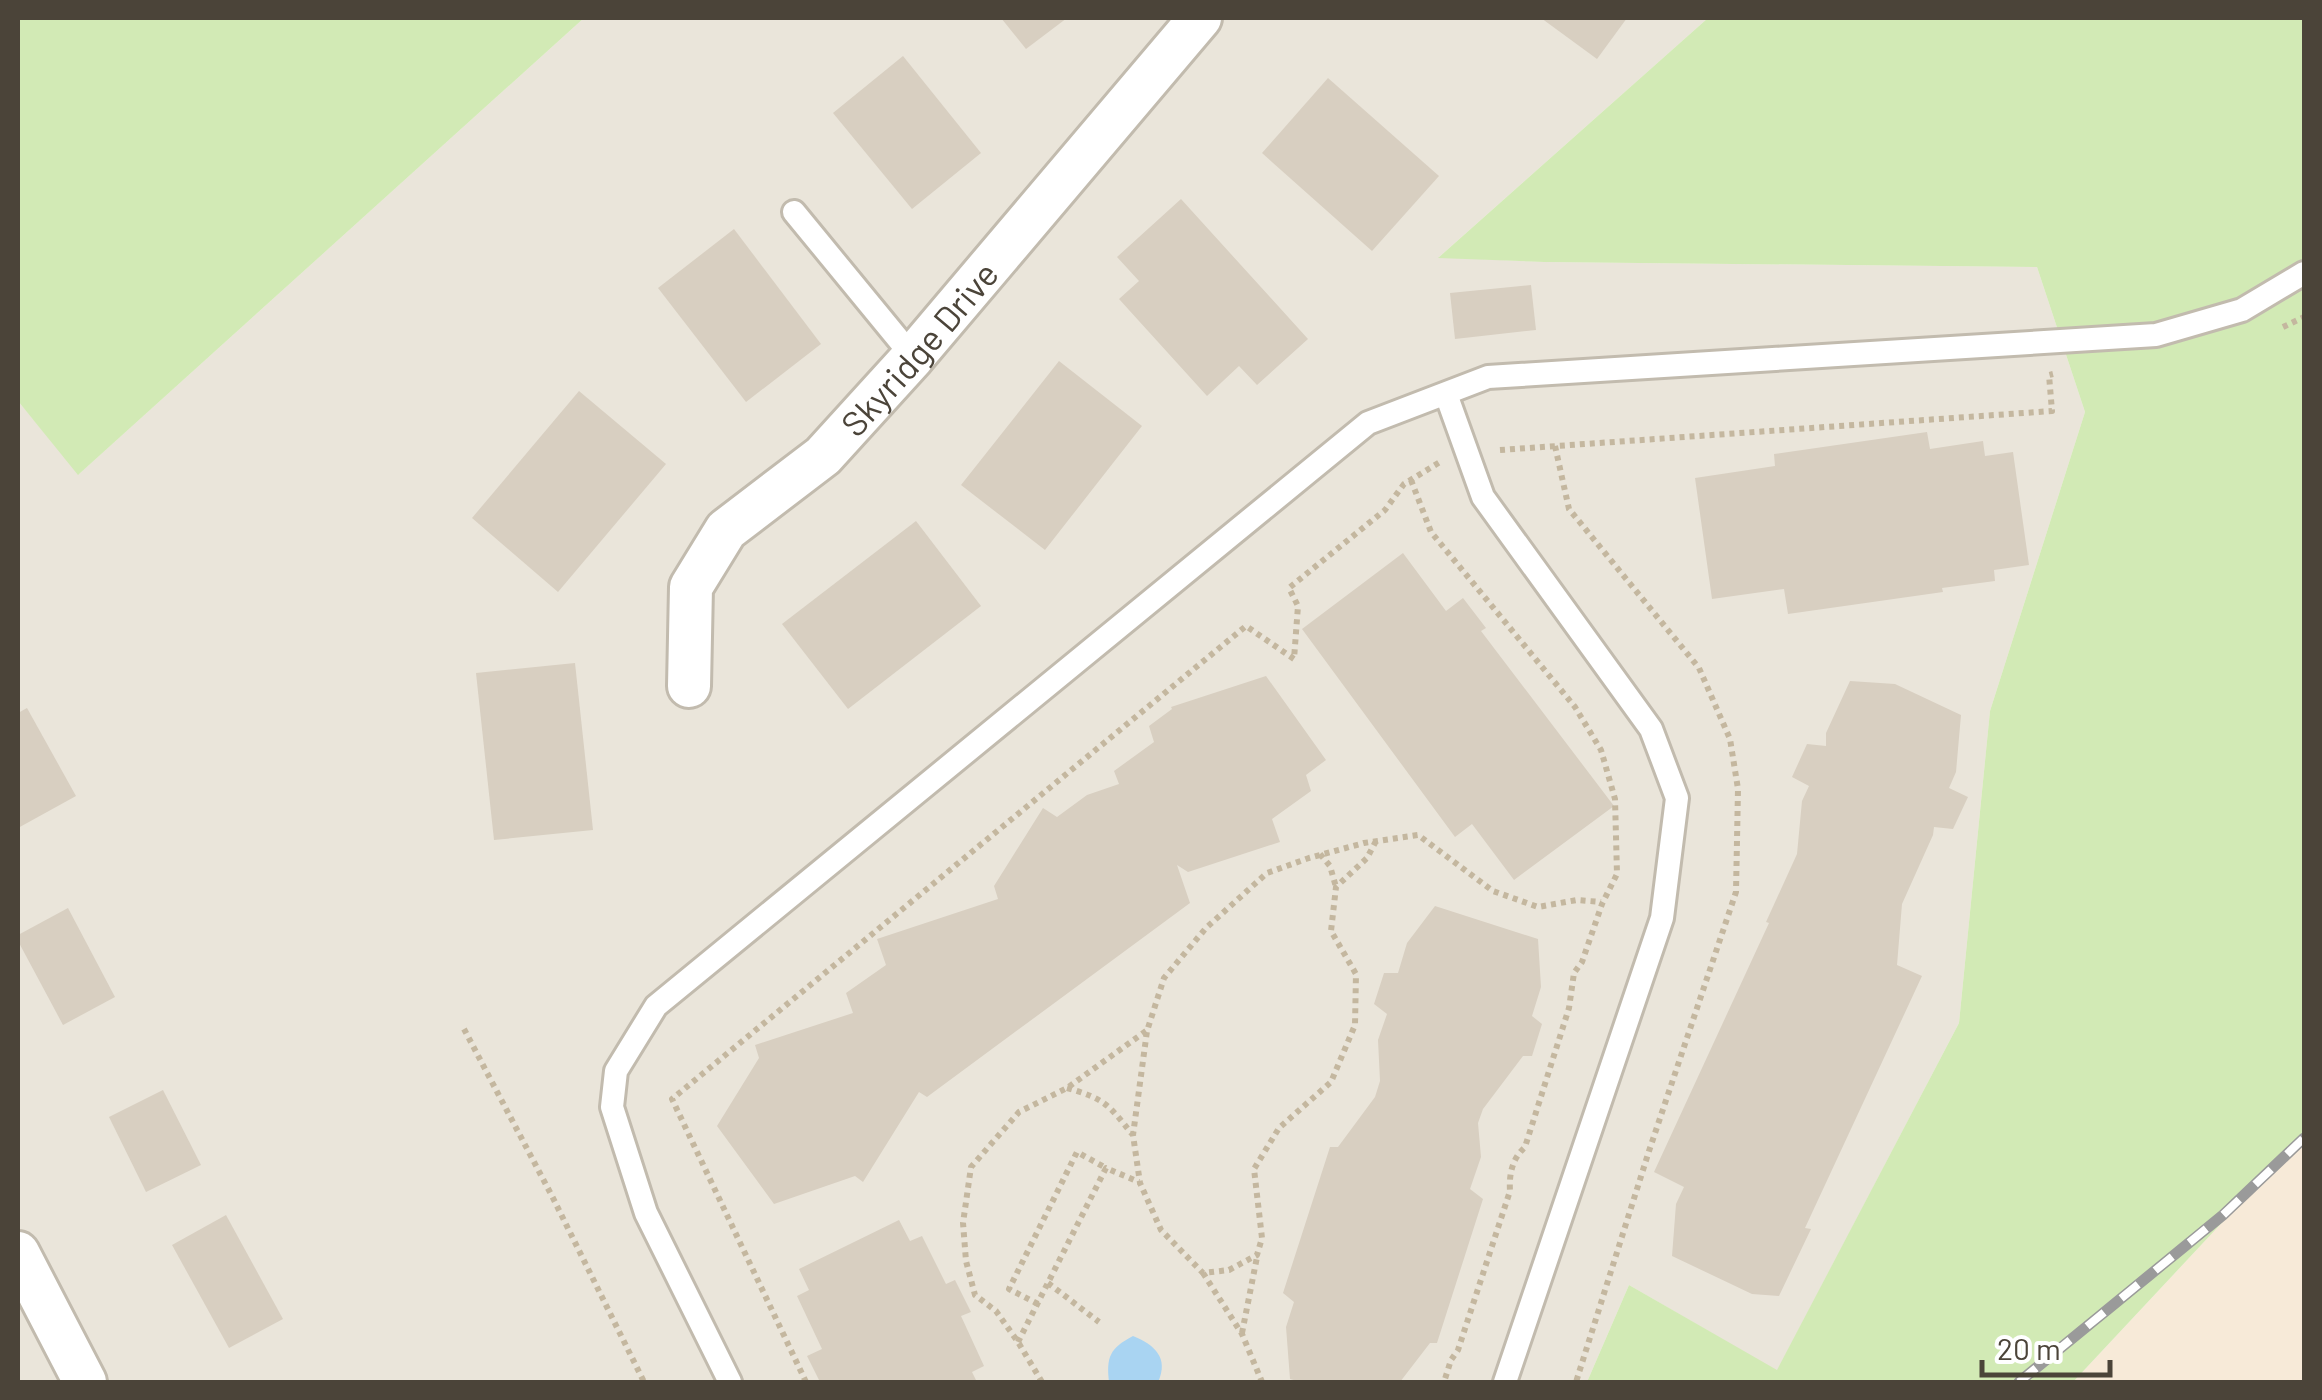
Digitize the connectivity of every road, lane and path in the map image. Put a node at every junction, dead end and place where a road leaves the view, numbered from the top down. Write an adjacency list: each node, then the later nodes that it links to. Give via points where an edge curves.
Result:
1 (1200, 18): 6 (street, Skyridge Drive)
2 (794, 212): 6 (lane)
3 (2304, 274): 8 (lane, via 2242,310 2156,335 1488,377)
4 (2304, 318): 5 (path)
5 (2283, 328)
6 (913, 358): 11 (street, Skyridge Drive, via 823,456 726,530 690,586)
7 (2066, 374): 9 (path, via 2049,374 2052,411)
8 (1446, 394): 9 (lane); 32 (lane, via 1368,423 656,1006 616,1071 612,1108 646,1212)
9 (1467, 454): 10 (path); 37 (lane, via 1483,497 1651,729 1677,798 1662,918)
10 (1411, 480): 33 (path, via 1385,510 1289,588 1298,606 1294,659 1246,626 672,1099); 36 (path, via 1431,532 1575,706 1601,750 1615,799 1617,874 1574,974 1525,1148 1516,1156 1510,1192)
11 (689, 686)
12 (1376, 841): 13 (path); 14 (path); 15 (path, via 1418,836 1494,891 1538,907)
13 (1320, 854): 14 (path); 17 (path, via 1266,873 1206,928 1164,978)
14 (1336, 887): 23 (path, via 1331,931 1356,974 1355,1026 1331,1082 1280,1128 1254,1169 1262,1238)
15 (1601, 902)
16 (464, 1028): 31 (path)
17 (1146, 1031): 18 (path); 19 (path)
18 (1068, 1088): 19 (path, via 1108,1104); 29 (path, via 1020,1112 971,1167 963,1223 975,1295)
19 (1133, 1135): 21 (path)
20 (1106, 1168): 21 (path); 25 (path); 26 (path, via 1076,1152 1009,1289)
21 (1140, 1183): 24 (path, via 1161,1230)
22 (18, 1253): 30 (street)
23 (1257, 1256): 24 (path); 28 (path)
24 (1203, 1273): 28 (path)
25 (1048, 1283): 26 (path); 27 (path)
26 (1038, 1304): 29 (path)
27 (1099, 1322)
28 (1242, 1334): 35 (path)
29 (1018, 1342): 34 (path)
30 (85, 1382)
31 (644, 1382)
32 (730, 1382)
33 (806, 1382)
34 (1042, 1382)
35 (1262, 1382)
36 (1444, 1382)
37 (1505, 1382)

